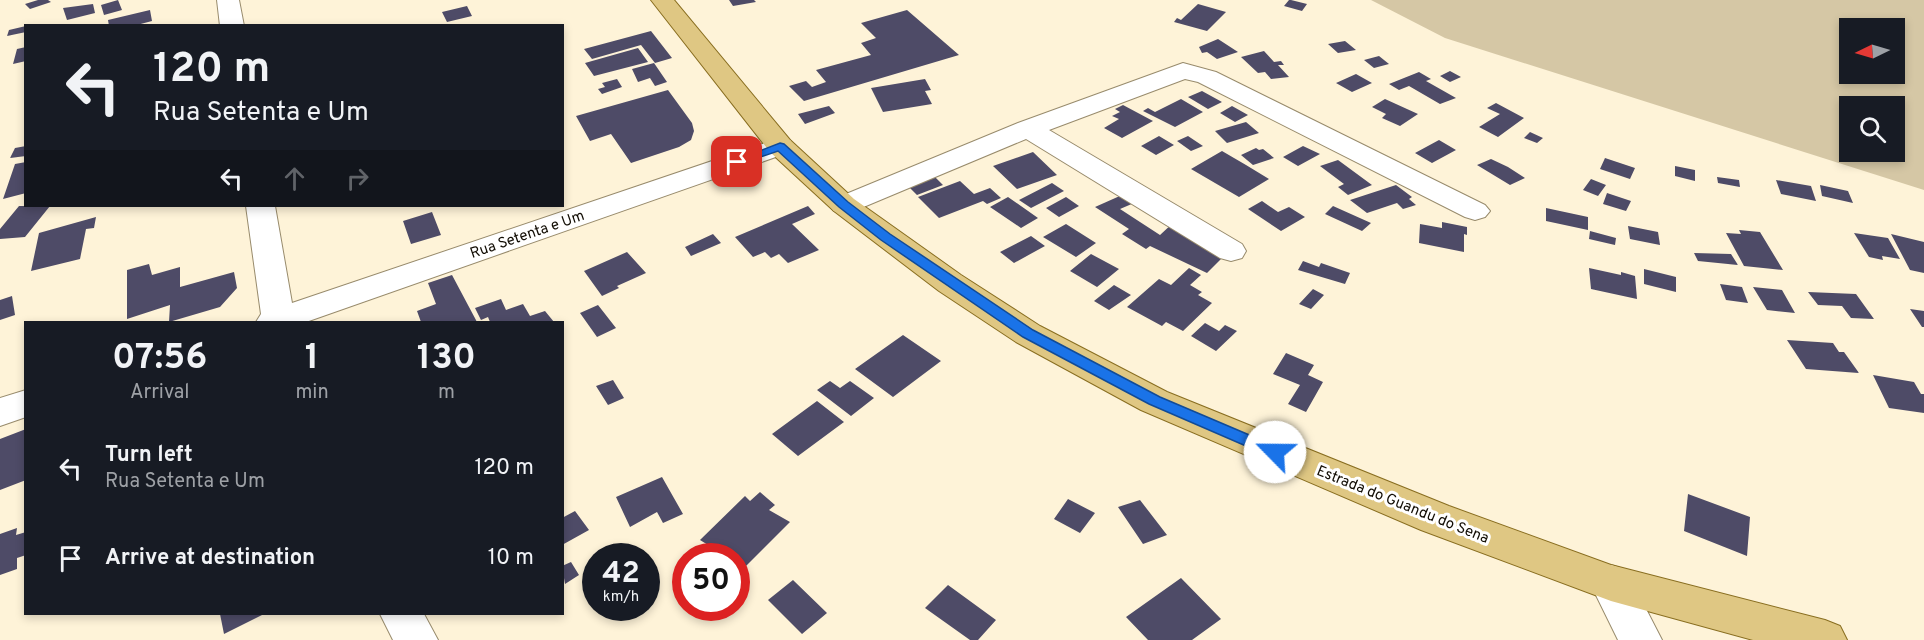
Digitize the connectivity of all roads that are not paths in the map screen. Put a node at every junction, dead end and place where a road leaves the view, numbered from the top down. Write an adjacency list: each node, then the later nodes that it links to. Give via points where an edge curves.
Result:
1 (228, 0): 3 (street)
2 (662, 0): 5 (main road, Estrada do Guandu do Sena)
3 (232, 24)
4 (1028, 129): 6 (street); 8 (street, via 1171,74 1190,71); 9 (street)
5 (780, 146): 6 (main road, Estrada do Guandu do Sena); 11 (street, Rua Setenta e Um)
6 (844, 205): 14 (main road, Estrada do Guandu do Sena, via 950,283 1028,334 1155,400 1435,518)
7 (260, 207): 10 (street)
8 (1475, 211)
9 (1231, 251)
10 (277, 321)
11 (280, 321)
12 (24, 404): 13 (street)
13 (0, 412)
14 (1611, 583): 17 (street); 18 (main road, Estrada do Guandu do Sena)
15 (402, 615): 16 (street)
16 (416, 640)
17 (1640, 640)
18 (1825, 640)

